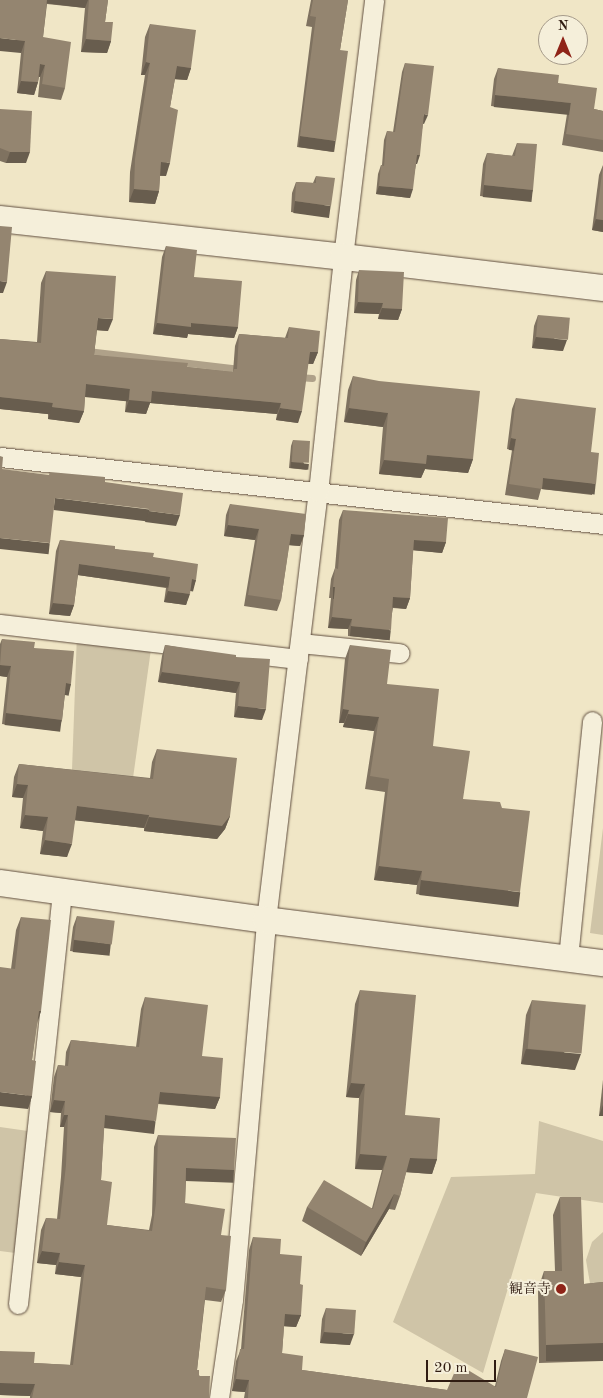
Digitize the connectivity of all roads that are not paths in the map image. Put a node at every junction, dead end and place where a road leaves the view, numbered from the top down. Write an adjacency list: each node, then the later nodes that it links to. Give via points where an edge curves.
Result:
1 (374, 0): 3 (street)
2 (0, 219): 3 (street)
3 (343, 257): 4 (street); 6 (street)
4 (603, 288)
5 (0, 457): 6 (street)
6 (318, 492): 7 (street); 9 (street)
7 (603, 524)
8 (0, 624): 9 (street)
9 (299, 651): 10 (street); 14 (street)
10 (399, 653)
11 (592, 721): 15 (street)
12 (0, 883): 13 (street)
13 (62, 892): 14 (street); 17 (street)
14 (266, 920): 15 (street); 18 (street, via 233,1300)
15 (568, 958): 16 (street)
16 (603, 963)
17 (18, 1304)
18 (219, 1398)

